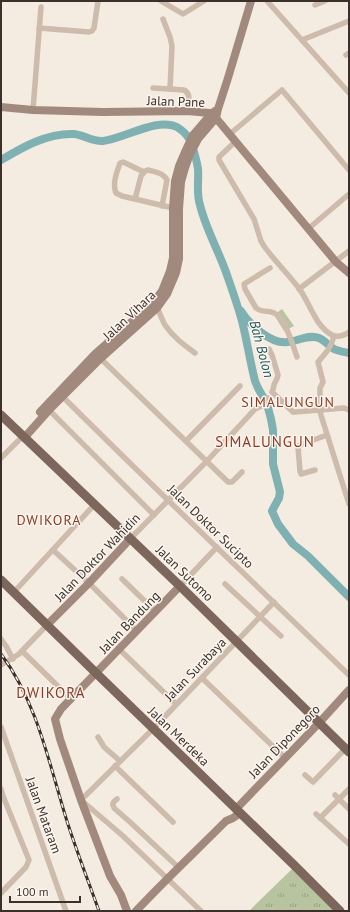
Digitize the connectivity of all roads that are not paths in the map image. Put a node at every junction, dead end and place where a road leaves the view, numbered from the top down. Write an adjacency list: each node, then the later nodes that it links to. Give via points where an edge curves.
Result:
1 (98, 1): 11 (street, via 92,31)
2 (161, 1): 3 (street, via 183,14)
3 (204, 1)
4 (251, 1): 19 (street)
5 (267, 1): 12 (street)
6 (325, 1): 7 (street)
7 (315, 5)
8 (41, 7): 11 (street)
9 (163, 19): 14 (street, via 172,46)
10 (349, 20): 12 (street)
11 (39, 28): 17 (street)
12 (302, 40): 15 (street)
13 (153, 88): 14 (street)
14 (170, 89): 18 (street, via 187,91)
15 (349, 93)
16 (1, 107): 17 (street, Jalan Pane)
17 (34, 110): 18 (street, Jalan Pane)
18 (187, 111): 19 (street, Jalan Pane)
19 (215, 114): 20 (street, Jalan Pane); 27 (street, Jalan Vihara, via 196,137 179,166 175,181)
20 (230, 134): 21 (street, Jalan Pane); 22 (street, via 282,90)
21 (236, 141): 28 (street, Jalan Pane); 33 (street, via 219,157 220,163 252,214 264,246)
22 (349, 170)
23 (144, 172): 25 (street); 25 (street, via 120,163 114,188 116,193); 26 (street, via 148,170 167,178)
24 (349, 194): 28 (street)
25 (135, 199): 26 (street)
26 (162, 206): 27 (street)
27 (176, 208): 34 (street, Jalan Vihara, via 176,259)
28 (308, 229): 30 (street, Jalan Pane)
29 (349, 251): 30 (street)
30 (336, 262): 32 (street, Jalan Pane); 33 (street)
31 (270, 268): 40 (street, via 244,286 258,310 275,312 279,316 287,328)
32 (349, 273)
33 (299, 289): 36 (street, via 318,323)
34 (159, 303): 38 (street, via 164,324 178,340); 39 (street, Jalan Vihara)
35 (349, 332): 36 (street, via 339,337)
36 (334, 336): 46 (street, via 326,354 318,362 323,382 320,388)
37 (269, 349): 46 (street, via 278,375 272,392 293,412)
38 (195, 353)
39 (98, 356): 42 (street, Jalan Vihara); 50 (street)
40 (297, 357)
41 (240, 386): 50 (street)
42 (60, 395): 44 (street, Jalan Vihara); 55 (street, Jalan Doktor Sucipto)
43 (268, 398): 52 (street, Jalan Doktor Wahidin)
44 (47, 408): 48 (street, Jalan Vihara); 58 (street)
45 (349, 410): 46 (street, via 344,408)
46 (320, 411): 49 (street)
47 (1, 415): 48 (main road, Jalan Sutomo)
48 (23, 435): 51 (street); 57 (main road, Jalan Sutomo)
49 (327, 435): 53 (street, via 298,447 301,474); 56 (street)
50 (186, 441): 52 (street)
51 (1, 458)
52 (207, 461): 54 (street, via 230,482 234,482); 55 (street, Jalan Doktor Wahidin)
53 (315, 470)
54 (242, 472)
55 (168, 501): 58 (street, Jalan Doktor Wahidin); 60 (street, Jalan Doktor Sucipto)
56 (349, 501)
57 (94, 505): 59 (main road, Jalan Sutomo); 61 (street)
58 (154, 515): 59 (street, Jalan Doktor Wahidin)
59 (130, 539): 64 (street, Jalan Doktor Wahidin); 66 (main road, Jalan Sutomo)
60 (217, 547): 66 (street); 68 (street, Jalan Doktor Sucipto)
61 (53, 550): 64 (street); 67 (street)
62 (122, 579): 69 (street)
63 (1, 580): 67 (main road, Jalan Merdeka)
64 (89, 583): 71 (street, Jalan Doktor Wahidin); 72 (street)
65 (224, 584): 70 (street)
66 (180, 586): 69 (street, Jalan Bandung); 75 (main road, Jalan Sutomo)
67 (14, 592): 71 (main road, Jalan Merdeka)
68 (274, 602): 70 (street, Jalan Surabaya); 81 (street, Jalan Doktor Sucipto)
69 (156, 612): 72 (street, Jalan Bandung)
70 (260, 617): 73 (street); 75 (street, Jalan Surabaya)
71 (47, 625): 77 (street, Jalan Doktor Wahidin); 80 (main road, Jalan Merdeka)
72 (137, 631): 76 (street, Jalan Bandung)
73 (281, 636)
74 (1, 639): 78 (street)
75 (236, 642): 82 (street, Jalan Surabaya); 86 (main road, Jalan Sutomo)
76 (119, 649): 80 (street, Jalan Bandung); 85 (street)
77 (22, 651): 78 (street, Jalan Doktor Wahidin); 84 (street)
78 (13, 658): 79 (street, Jalan Doktor Wahidin)
79 (1, 665)
80 (96, 674): 84 (street, Jalan Bandung); 88 (main road, Jalan Merdeka)
81 (349, 675)
82 (202, 678): 85 (street, Jalan Surabaya); 91 (street)
83 (349, 690): 86 (street, Jalan Diponegoro)
84 (70, 699): 100 (street, Jalan Bandung, via 55,719)
85 (176, 704): 88 (street, Jalan Surabaya)
86 (319, 723): 90 (main road, Jalan Sutomo); 91 (street, Jalan Diponegoro)
87 (1, 727): 108 (street, Jalan Mataram)
88 (153, 729): 92 (street, Jalan Surabaya); 102 (main road, Jalan Merdeka)
89 (98, 737): 92 (street, via 104,747)
90 (347, 750): 94 (street, via 313,782)
91 (284, 758): 102 (street, Jalan Diponegoro)
92 (120, 761): 93 (street, Jalan Surabaya)
93 (115, 766): 100 (street, Jalan Surabaya); 103 (street)
94 (305, 775)
95 (1, 789): 97 (street)
96 (349, 789): 98 (street)
97 (2, 797): 107 (street, via 29,860 26,867)
98 (337, 797): 101 (street); 104 (street, via 318,816)
99 (117, 799): 105 (street, via 113,804 114,809)
100 (81, 800): 106 (street); 109 (street, via 110,876)
101 (349, 809)
102 (236, 810): 105 (street, Jalan Diponegoro, via 234,818 226,821); 112 (main road, Jalan Merdeka)
103 (173, 822)
104 (349, 844)
105 (179, 868): 106 (street, Jalan Diponegoro)
106 (167, 878): 110 (street, Jalan Diponegoro); 111 (street)
107 (1, 893)
108 (66, 911)
109 (127, 911)
110 (136, 911)
111 (200, 911)
112 (340, 911)

